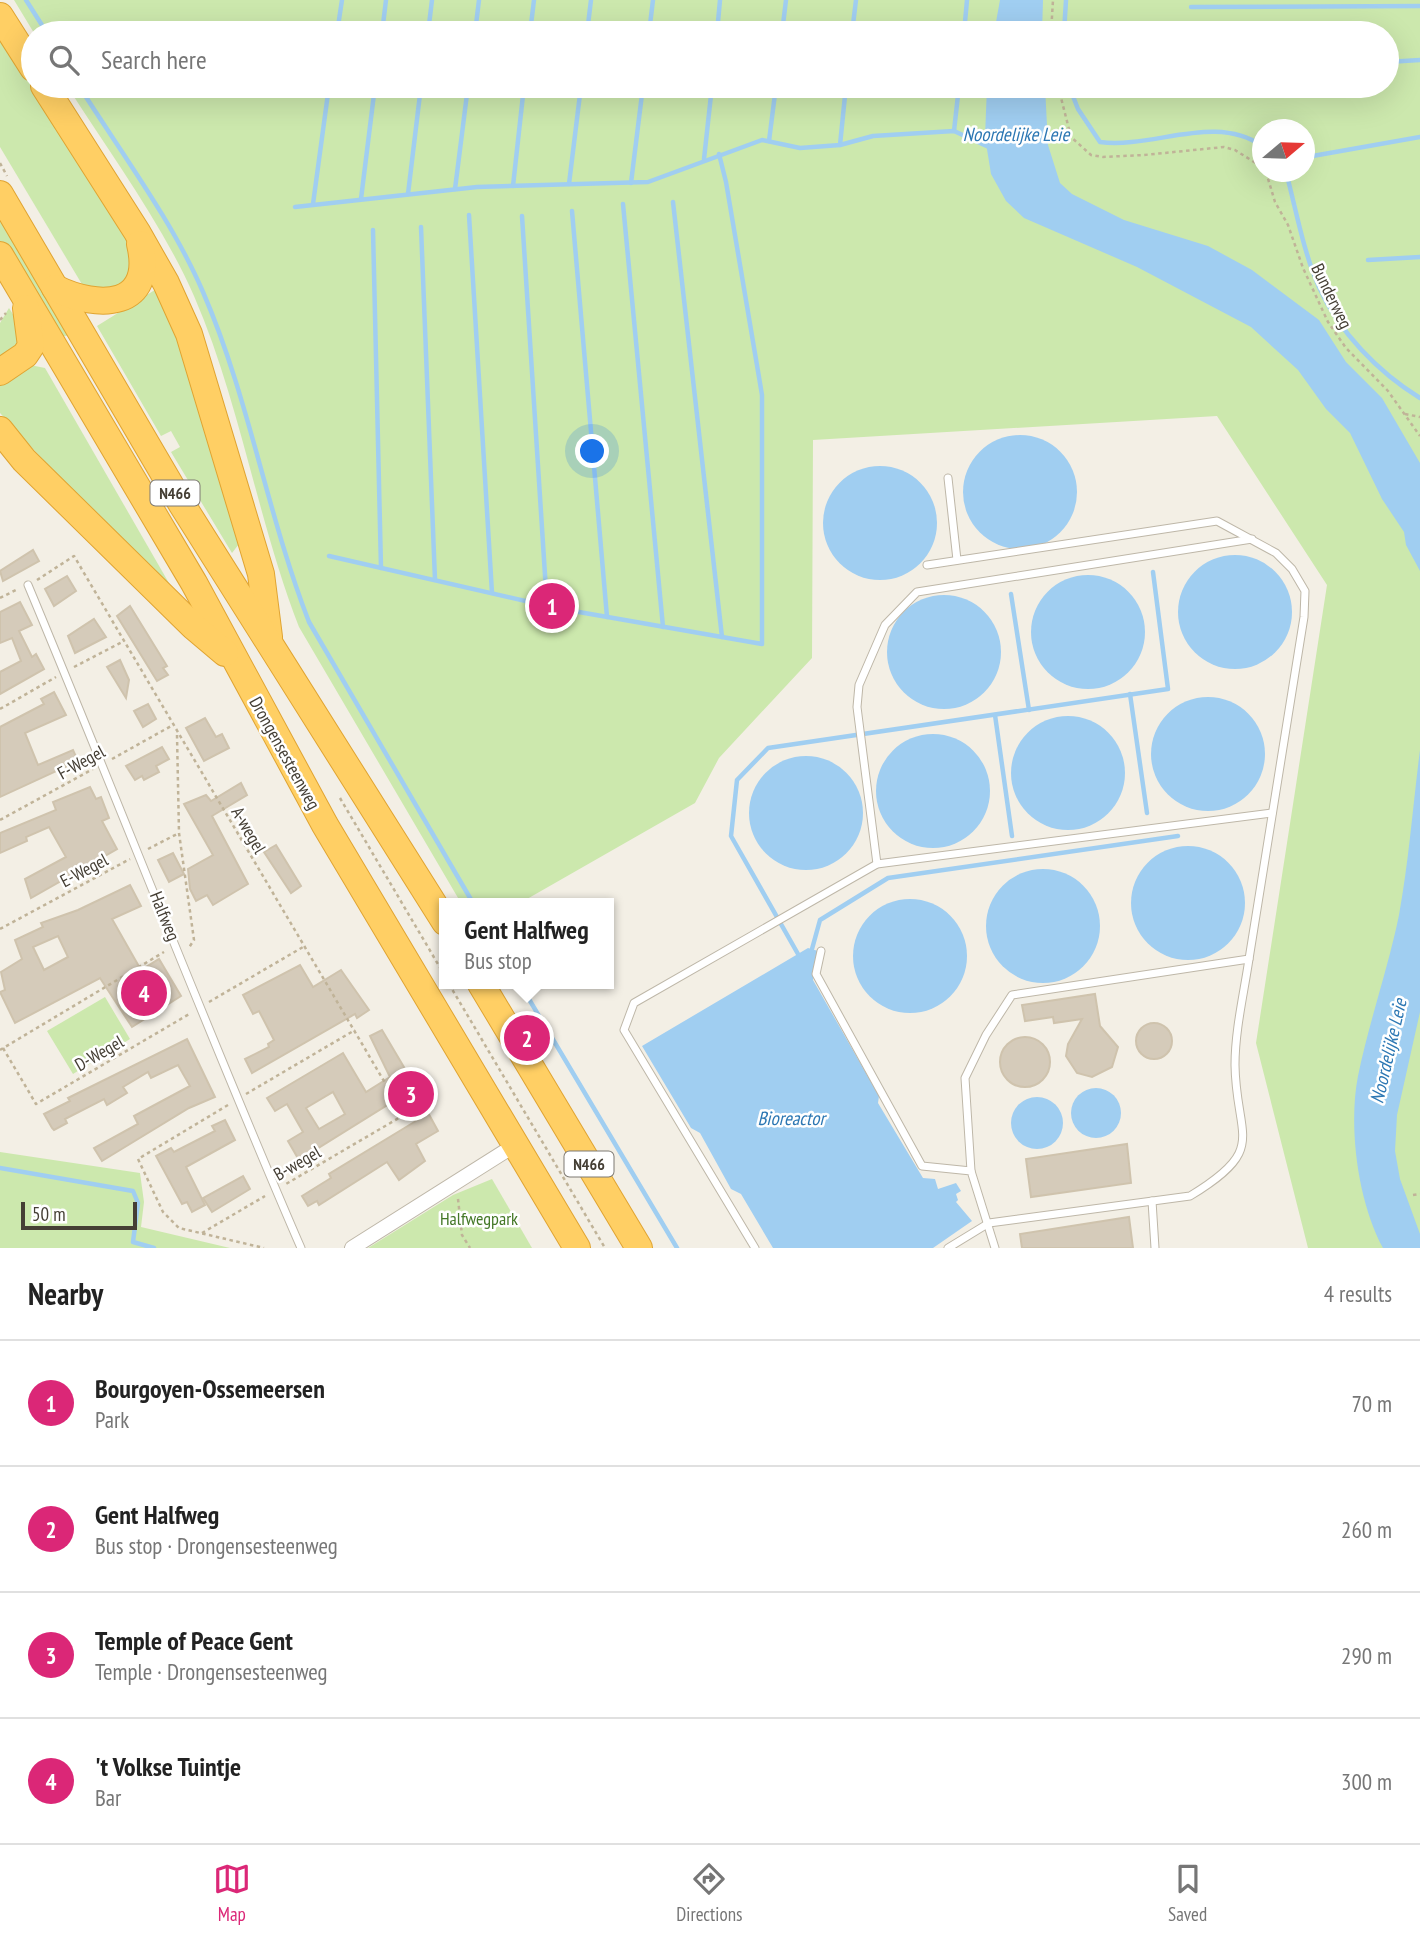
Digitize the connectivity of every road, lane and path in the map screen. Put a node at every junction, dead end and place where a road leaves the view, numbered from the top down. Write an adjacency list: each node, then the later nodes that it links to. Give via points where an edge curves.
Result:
1 (1054, 0): 3 (path)
2 (0, 16): 4 (highway)
3 (1052, 21)
4 (21, 49)
5 (52, 98): 10 (highway)
6 (1061, 98): 7 (path, via 1071,136 1091,155 1224,147)
7 (1252, 161)
8 (1269, 182): 15 (path, Bunderweg, via 1328,322)
9 (0, 194): 12 (highway, Drongensesteenweg / N466)
10 (137, 232): 12 (highway, via 144,262 142,276 128,292 94,303); 25 (highway, via 189,334 261,574)
11 (0, 255): 13 (highway, via 23,293 31,340)
12 (55, 288): 13 (highway, Drongensesteenweg / N466)
13 (55, 346): 14 (highway); 25 (highway, Drongensesteenweg / N466, via 181,503); 26 (highway, Drongensesteenweg / N466)
14 (0, 372)
15 (1405, 414): 16 (path); 18 (path, Bunderweg)
16 (1420, 417)
17 (0, 430): 26 (highway, via 24,460)
18 (1420, 436)
19 (948, 478): 22 (lane)
20 (1253, 539): 22 (lane, via 1217,521); 31 (lane, via 1292,569 1305,591); 35 (lane, via 917,592 885,625 859,685)
21 (74, 556): 27 (path, A-wegel)
22 (957, 560): 23 (lane)
23 (928, 565)
24 (28, 585): 29 (lane, Halfweg)
25 (270, 646): 36 (highway, Drongensesteenweg / N466)
26 (235, 662): 51 (highway, Drongensesteenweg / N466)
27 (173, 725): 28 (path, A-wegel); 29 (path, F-Wegel)
28 (177, 732): 33 (path); 39 (path, A-wegel)
29 (103, 764): 32 (path, F-Wegel); 34 (lane, Halfweg)
30 (334, 787): 43 (path)
31 (1272, 813): 35 (lane); 42 (lane)
32 (0, 820)
33 (179, 832): 34 (path, E-Wegel); 41 (path, via 194,940)
34 (140, 854): 37 (path, E-Wegel); 38 (lane, Halfweg)
35 (877, 864): 68 (lane, via 635,1003 624,1030)
36 (439, 913)
37 (0, 929)
38 (176, 945): 41 (lane, Halfweg); 47 (path)
39 (303, 947): 46 (path, D-Wegel); 50 (path, A-wegel)
40 (821, 951): 53 (lane, via 816,974 922,1166)
41 (182, 958): 46 (lane, Halfweg)
42 (1249, 959): 53 (lane, via 1012,995 965,1078); 58 (lane, via 1235,1066 1245,1136 1233,1164 1218,1179 1190,1196)
43 (439, 966)
44 (452, 989): 49 (path)
45 (484, 989): 48 (highway, N466)
46 (201, 1007): 47 (path, D-Wegel, via 36,1104); 55 (lane, Halfweg)
47 (1, 1049)
48 (548, 1096): 49 (path); 67 (highway, N466)
49 (523, 1110): 66 (path)
50 (404, 1115): 55 (path, B-wegel)
51 (515, 1145): 54 (street); 65 (highway, Drongensesteenweg / N466)
52 (138, 1159): 60 (path, via 163,1212 179,1228)
53 (971, 1171): 59 (lane)
54 (452, 1187): 63 (street); 64 (path, via 459,1202 462,1235)
55 (275, 1190): 60 (path, B-wegel); 62 (lane, Halfweg)
56 (1420, 1194): 57 (path)
57 (1413, 1195)
58 (1152, 1201): 59 (lane); 71 (lane)
59 (989, 1223): 69 (lane); 70 (lane)
60 (202, 1233): 61 (path)
61 (264, 1248)
62 (301, 1248)
63 (352, 1248)
64 (470, 1248)
65 (576, 1248)
66 (605, 1248)
67 (639, 1248)
68 (755, 1248)
69 (948, 1248)
70 (995, 1248)
71 (1156, 1248)

